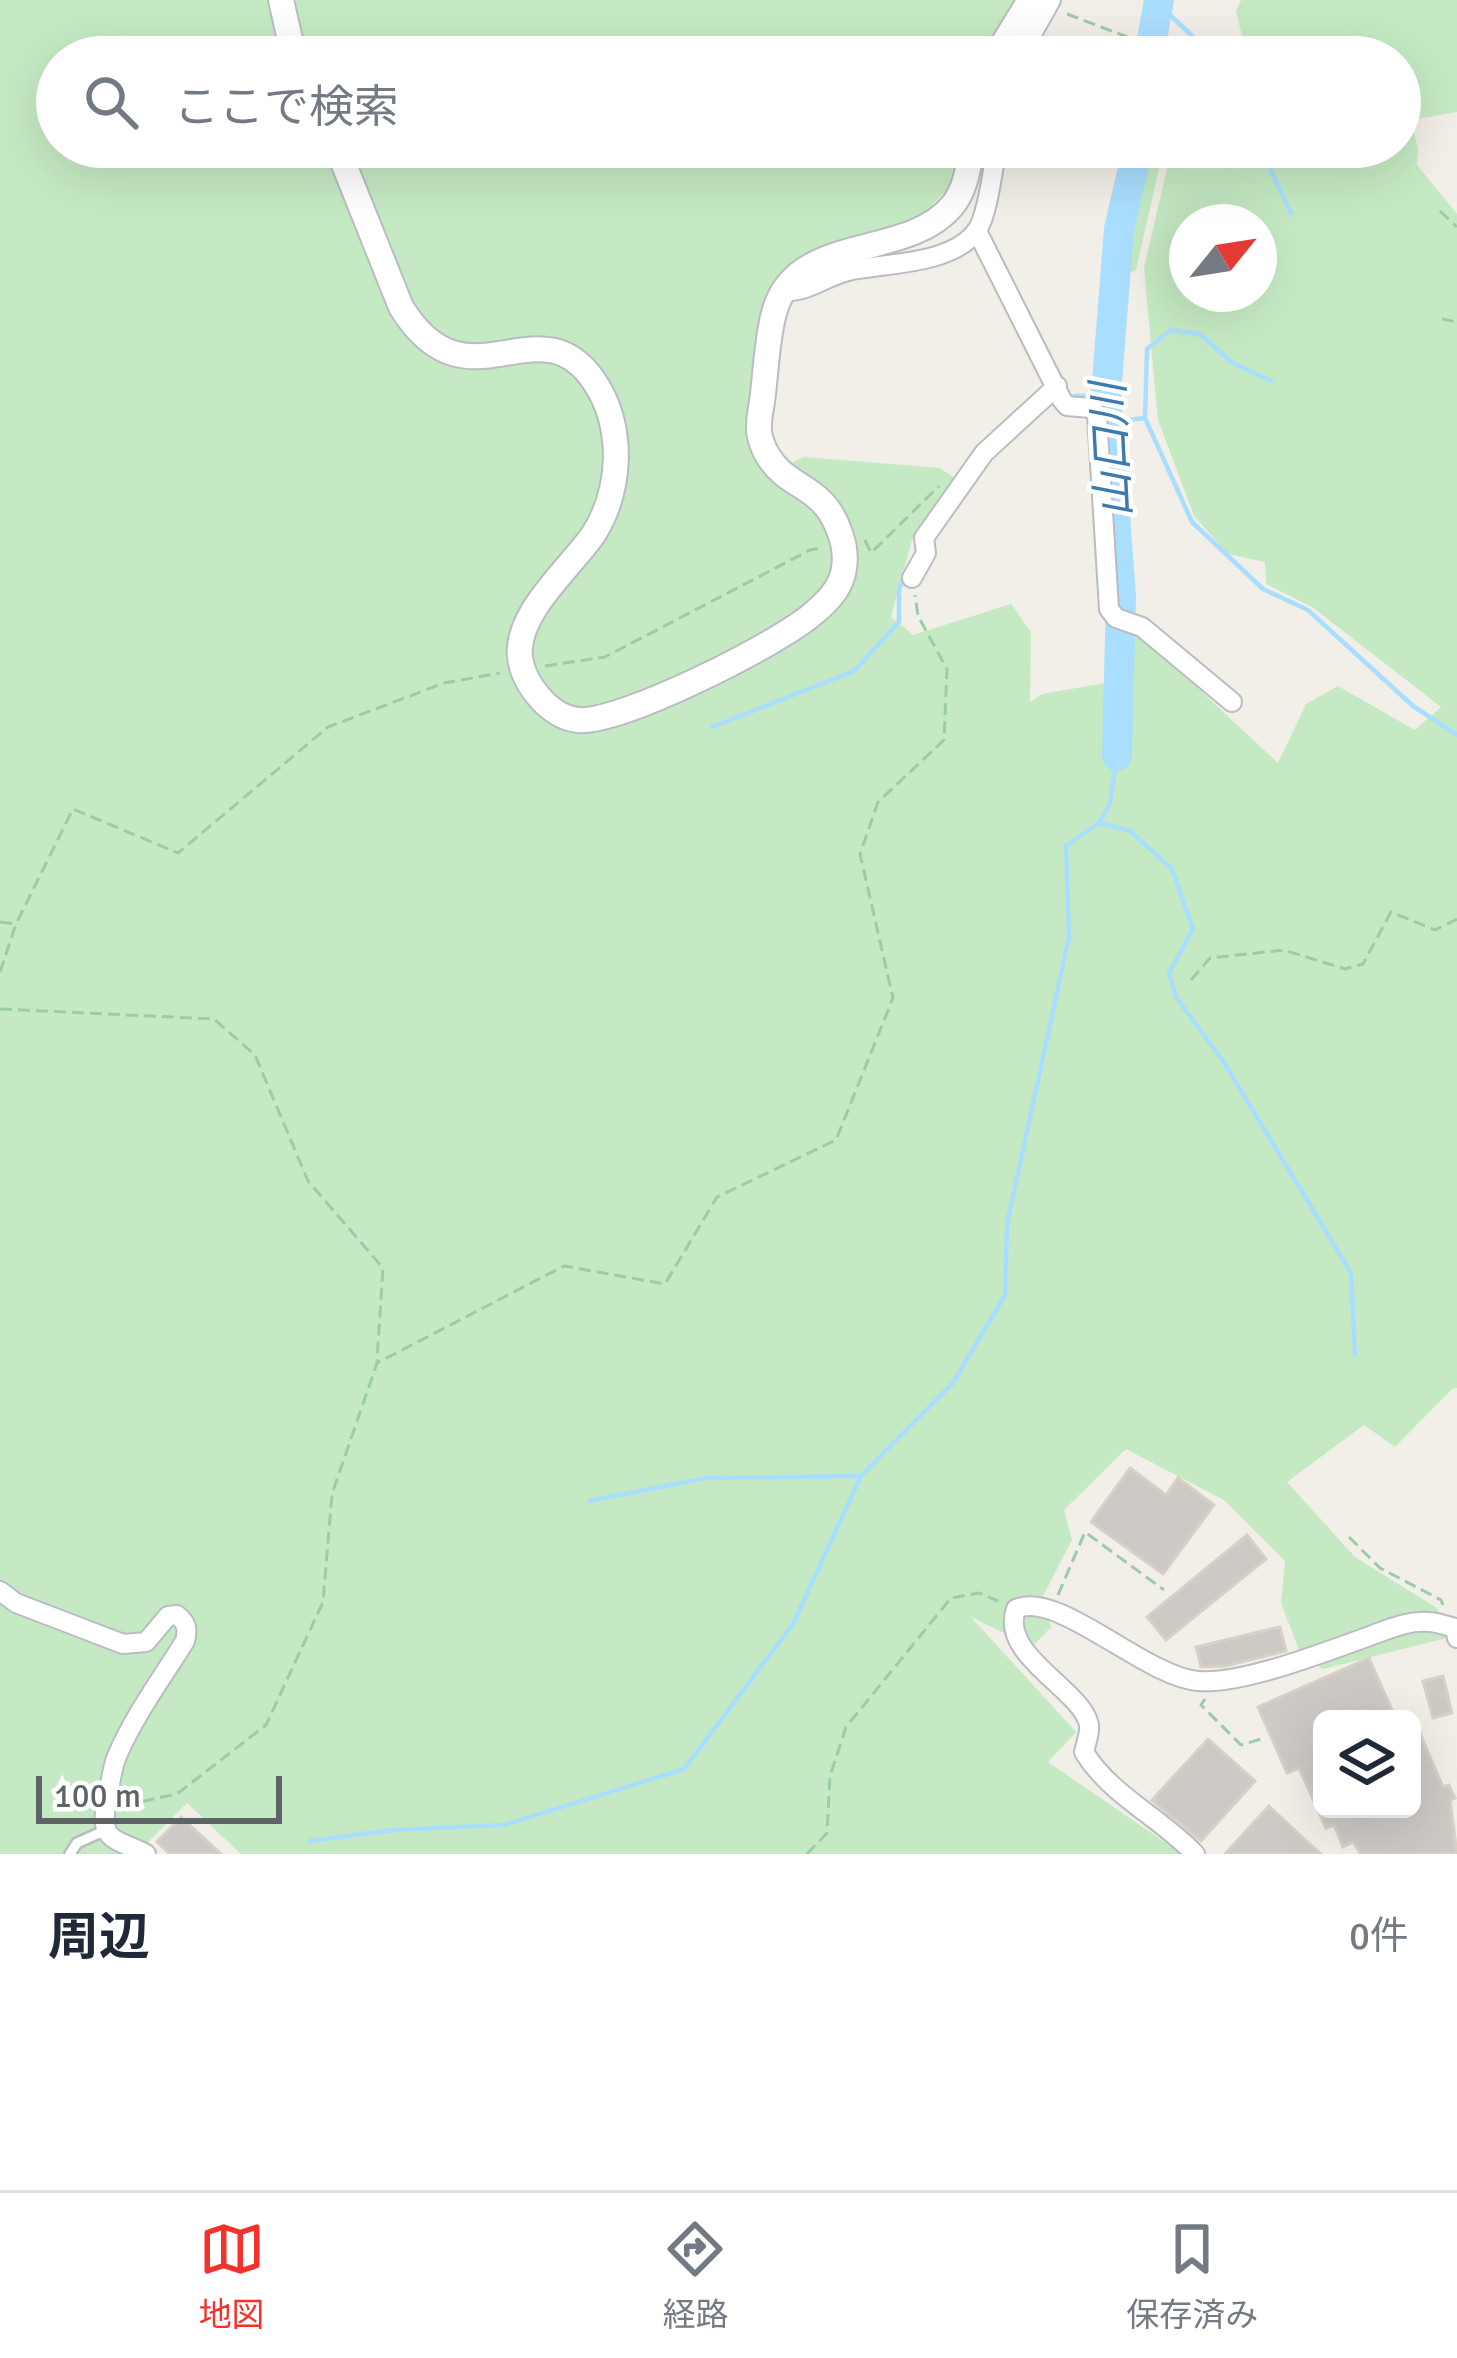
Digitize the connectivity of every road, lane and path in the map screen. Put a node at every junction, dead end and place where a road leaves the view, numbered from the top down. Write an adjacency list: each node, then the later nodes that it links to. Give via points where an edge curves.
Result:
1 (281, 0): 3 (street)
2 (1043, 2): 4 (street); 5 (street); 6 (path)
3 (289, 36)
4 (1013, 36)
5 (1028, 36)
6 (1126, 36)
7 (346, 168): 20 (street, via 401,307 428,341 480,358 556,350 595,382 612,421 611,496 595,532 523,631)
8 (967, 168): 13 (street, via 953,204 935,222 818,261)
9 (994, 168): 12 (street)
10 (1440, 211): 11 (path)
11 (1457, 227)
12 (977, 231): 13 (street, via 925,260 847,271 804,291); 16 (street)
13 (781, 292): 18 (street, via 759,431 767,455 821,498)
14 (1442, 319): 15 (path)
15 (1457, 322)
16 (1057, 386): 19 (street, via 984,453 923,538 926,553); 21 (street, via 1067,406 1097,415 1109,609)
17 (951, 477): 18 (path, via 871,553)
18 (853, 539): 20 (path, via 810,550 605,658); 20 (street, via 834,594 812,615 701,678 611,715 566,716)
19 (912, 578): 28 (path, via 918,616 946,669 944,740 878,802 860,854 892,998 836,1140 717,1197 665,1284 564,1266)
20 (522, 669): 24 (path, via 444,682 328,727 178,853 73,809)
21 (1232, 702)
22 (1457, 920): 26 (path, via 1435,930 1391,912 1363,964 1345,969 1284,950 1210,958)
23 (0, 922): 24 (path)
24 (16, 924): 25 (path)
25 (0, 972)
26 (1191, 980)
27 (0, 1009): 28 (path, via 214,1019 255,1055 308,1181 383,1268)
28 (377, 1363): 38 (path, via 332,1494 323,1602 266,1725 177,1794)
29 (1349, 1537): 34 (path, via 1380,1568 1441,1600)
30 (1164, 1590): 32 (path, via 1084,1532)
31 (0, 1591): 38 (street, via 123,1644 146,1642 168,1616 184,1620 185,1641 116,1760)
32 (1052, 1608): 33 (street); 36 (street, via 1162,1672)
33 (1016, 1609): 42 (path, via 979,1593 951,1598 846,1727 830,1776 827,1833); 43 (street, via 1022,1648 1085,1714 1084,1752 1094,1770)
34 (1456, 1628): 35 (street); 36 (street, via 1408,1623)
35 (1457, 1638)
36 (1215, 1682): 37 (path, via 1201,1706 1241,1745)
37 (1261, 1739)
38 (105, 1809): 39 (street)
39 (108, 1841): 40 (lane, via 77,1843); 41 (street)
40 (70, 1854)
41 (146, 1854)
42 (807, 1854)
43 (1195, 1854)

